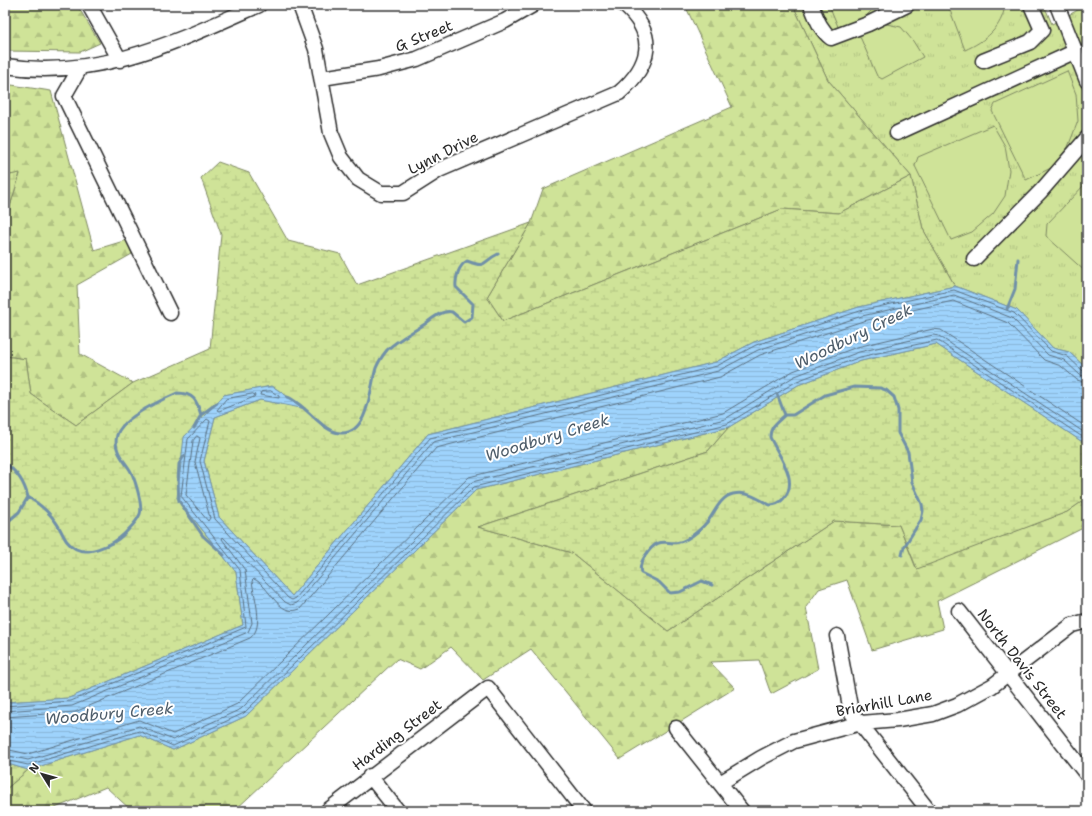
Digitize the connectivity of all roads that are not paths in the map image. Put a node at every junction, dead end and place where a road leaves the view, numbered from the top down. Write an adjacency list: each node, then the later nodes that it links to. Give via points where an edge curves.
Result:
1 (89, 5): 11 (street)
2 (259, 5): 11 (street, via 154,49)
3 (300, 5): 15 (street, Lynn Drive, via 316,49)
4 (533, 5): 15 (street, G Street, via 505,21 417,59 379,69)
5 (624, 5): 15 (street, Lynn Drive, via 641,25 647,42 645,61 624,89 439,170 403,193 381,193 358,179 341,156 331,133)
6 (811, 5): 7 (street, via 820,25 831,38)
7 (907, 5)
8 (1030, 5): 12 (street, via 1042,30 1030,42)
9 (1057, 5): 10 (street)
10 (1078, 56): 16 (street); 17 (street)
11 (120, 60): 14 (street)
12 (983, 60)
13 (5, 66): 14 (street)
14 (80, 68): 20 (street, via 64,96)
15 (322, 78)
16 (1087, 81)
17 (897, 132)
18 (1087, 138): 19 (street, via 1041,191)
19 (974, 259)
20 (170, 313)
21 (959, 611): 24 (street, North Davis Street)
22 (1087, 621): 24 (street, Briarhill Lane, via 1072,625)
23 (837, 636): 25 (street, via 851,712)
24 (1008, 674): 25 (street, Briarhill Lane, via 958,705 933,714); 27 (street, North Davis Street)
25 (861, 723): 29 (street, Briarhill Lane, via 794,741); 34 (street)
26 (676, 728): 29 (street)
27 (1087, 775)
28 (370, 776): 30 (street, Harding Street); 31 (street); 32 (street, Harding Street, via 488,688)
29 (720, 783): 33 (street)
30 (327, 811)
31 (398, 811)
32 (584, 811)
33 (742, 811)
34 (929, 811)

